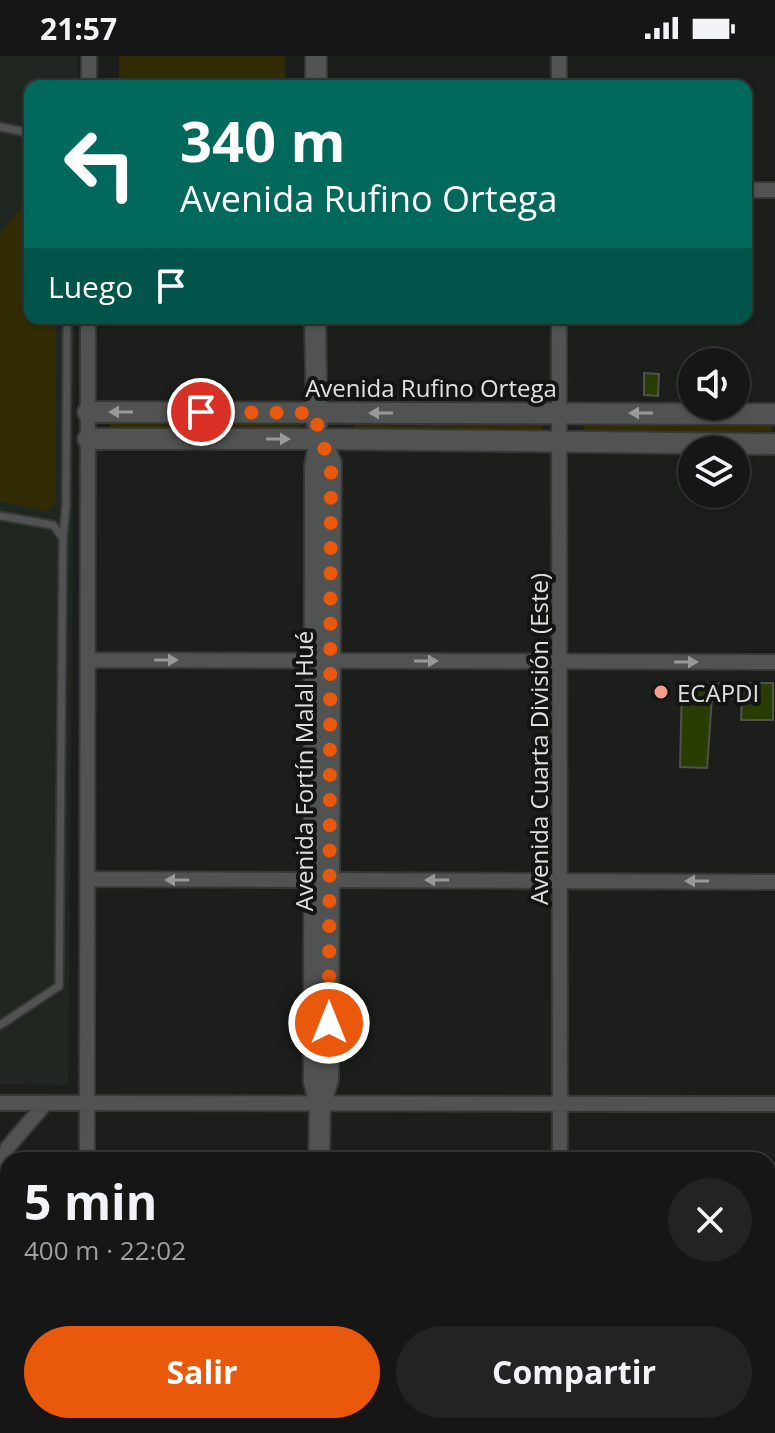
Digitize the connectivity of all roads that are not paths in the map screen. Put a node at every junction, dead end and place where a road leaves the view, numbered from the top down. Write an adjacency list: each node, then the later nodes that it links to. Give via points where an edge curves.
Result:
1 (89, 56): 4 (street)
2 (316, 56): 5 (main road)
3 (559, 56): 6 (street)
4 (89, 80)
5 (316, 80)
6 (559, 80)
7 (0, 127): 8 (lane)
8 (24, 132)
9 (752, 190): 10 (street)
10 (775, 190)
11 (67, 324): 24 (lane)
12 (88, 324): 15 (street)
13 (315, 324): 16 (main road, Avenida Fortín Malal Hué)
14 (559, 324): 17 (street, Avenida Cuarta División (Este))
15 (88, 412): 16 (main road, Avenida Rufino Ortega, one-way to 15); 19 (street)
16 (315, 413): 17 (main road, Avenida Rufino Ortega, one-way to 16); 20 (main road, Avenida Fortín Malal Hué)
17 (559, 413): 18 (main road, Avenida Rufino Ortega, one-way to 17); 21 (street, Avenida Cuarta División (Este))
18 (775, 414)
19 (88, 439): 20 (main road, one-way to 20); 25 (street)
20 (320, 439): 21 (main road); 26 (main road, Avenida Fortín Malal Hué, via 331,463)
21 (560, 443): 22 (main road); 27 (street, Avenida Cuarta División (Este))
22 (775, 444)
23 (0, 516): 24 (lane, via 53,525)
24 (63, 538): 33 (lane, via 59,986)
25 (88, 660): 26 (street, one-way to 26); 29 (street)
26 (322, 661): 27 (street, one-way to 27); 30 (main road, Avenida Fortín Malal Hué)
27 (560, 662): 28 (street, one-way to 28); 31 (street, Avenida Cuarta División (Este))
28 (775, 662)
29 (87, 879): 30 (street, one-way to 29); 36 (street)
30 (322, 880): 31 (street, one-way to 30); 39 (main road, Avenida Fortín Malal Hué, via 328,1080)
31 (560, 881): 32 (street, one-way to 31); 37 (street, Avenida Cuarta División (Este))
32 (775, 882)
33 (0, 1025)
34 (0, 1103): 35 (street)
35 (45, 1104): 36 (street); 40 (street)
36 (87, 1104): 39 (street); 41 (street)
37 (560, 1104): 38 (street); 39 (street); 43 (street, Avenida Cuarta División (Este))
38 (775, 1104)
39 (320, 1105): 42 (main road, Avenida Fortín Malal Hué)
40 (6, 1152)
41 (87, 1152)
42 (319, 1152)
43 (560, 1152)

